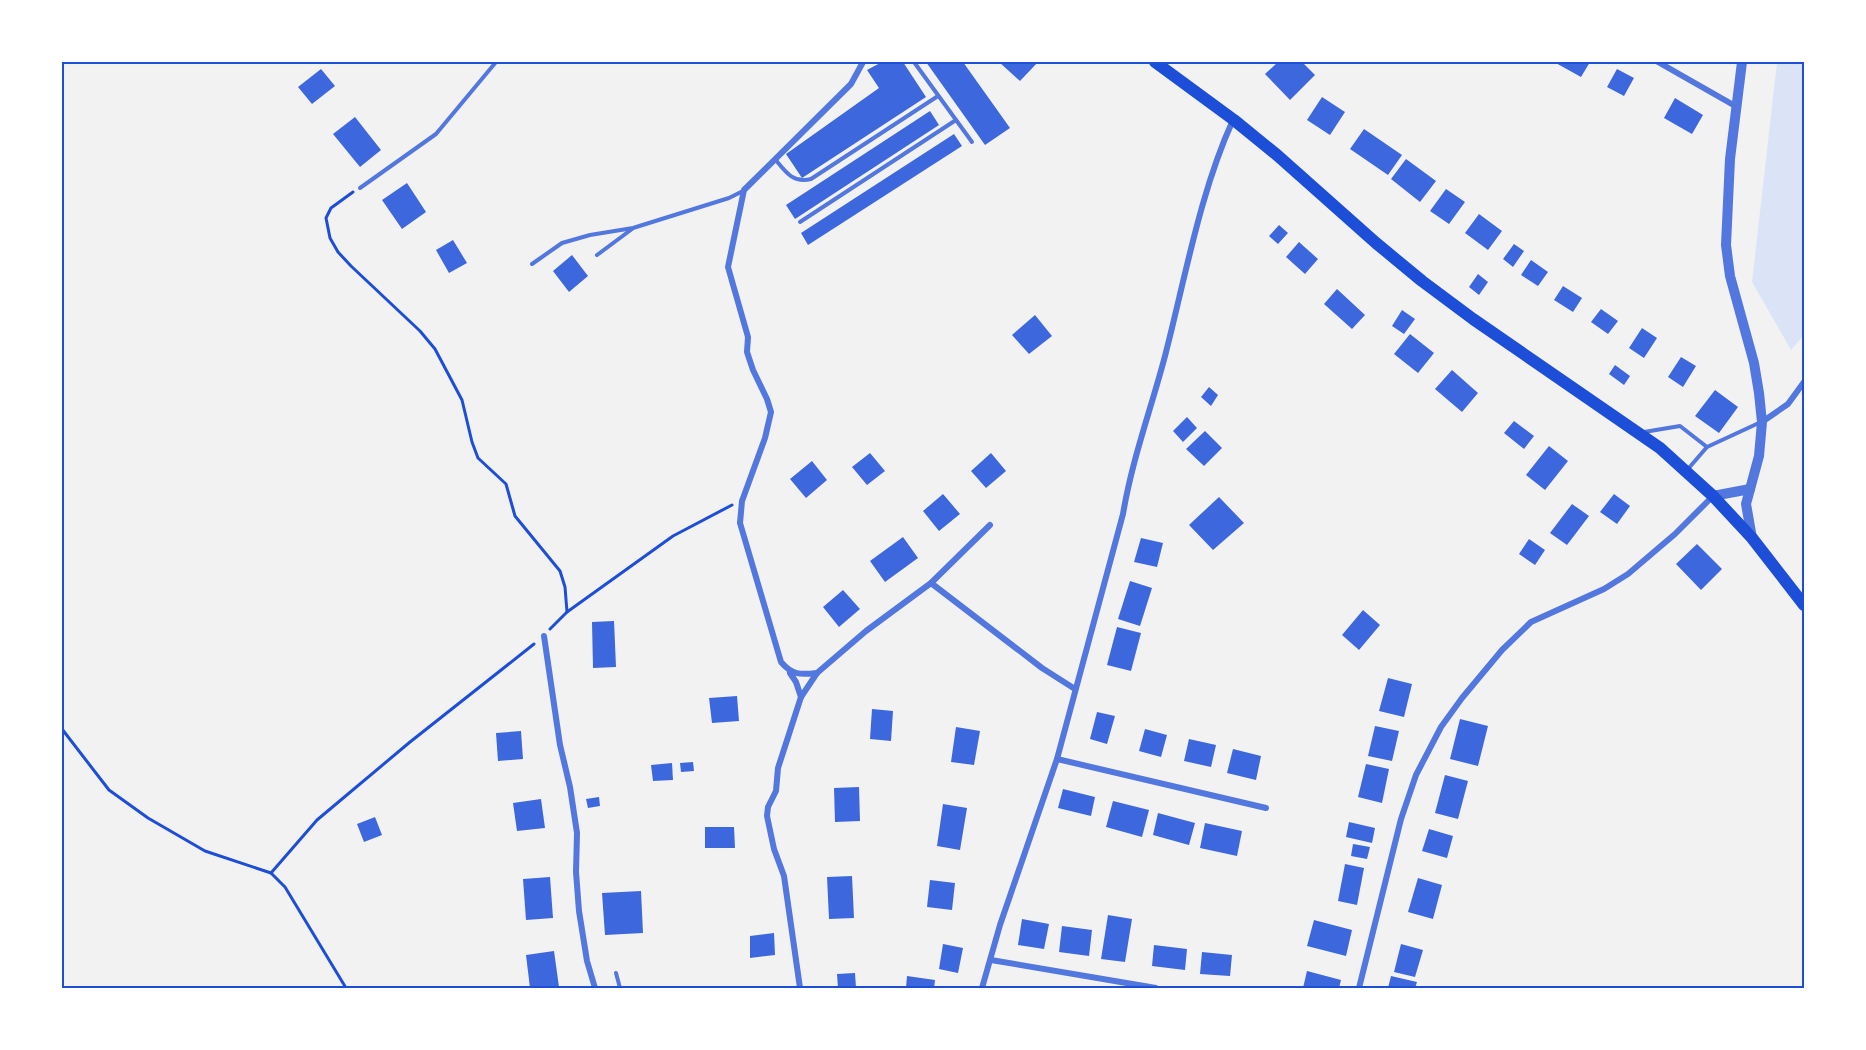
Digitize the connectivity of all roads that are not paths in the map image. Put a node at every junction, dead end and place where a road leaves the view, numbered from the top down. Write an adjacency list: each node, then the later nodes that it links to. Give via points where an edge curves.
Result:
1 (496, 62): 13 (lane, via 436,134)
2 (863, 62): 12 (street, via 851,84)
3 (914, 62): 7 (lane)
4 (1155, 62): 10 (main road)
5 (1658, 62): 8 (street)
6 (1742, 62): 8 (street)
7 (938, 96): 9 (lane); 12 (lane, via 810,179 791,177)
8 (1737, 107): 20 (street, via 1726,244 1730,276 1754,363)
9 (956, 120): 11 (lane); 15 (lane)
10 (1234, 120): 21 (main road, via 1422,281); 33 (street, via 1214,164)
11 (972, 142)
12 (775, 159): 14 (street)
13 (360, 188)
14 (744, 190): 16 (lane); 31 (street, via 728,267 748,337 747,352 771,412 742,501 740,523 776,649)
15 (800, 222)
16 (633, 228): 17 (lane); 18 (lane, via 562,243)
17 (597, 255)
18 (532, 264)
19 (1804, 382): 20 (street, via 1788,404)
20 (1762, 422): 22 (lane); 24 (street, via 1759,456)
21 (1639, 433): 22 (lane, via 1680,426); 23 (main road)
22 (1707, 447): 23 (lane)
23 (1686, 472): 25 (main road)
24 (1750, 489): 25 (street); 27 (street, via 1746,504)
25 (1713, 496): 27 (main road); 44 (street, via 1628,574 1531,622 1502,650 1441,727 1416,776 1401,819)
26 (990, 525): 28 (street)
27 (1752, 538): 29 (main road)
28 (931, 583): 32 (street); 33 (street)
29 (1804, 605)
30 (544, 636): 39 (street, via 577,833 579,911)
31 (789, 672): 32 (street); 34 (street)
32 (817, 673): 34 (street)
33 (1075, 689): 35 (street)
34 (801, 697): 41 (street, via 767,816 784,876)
35 (1057, 759): 36 (street); 37 (street)
36 (1266, 808)
37 (991, 960): 42 (street); 43 (street)
38 (616, 974): 40 (lane)
39 (595, 988)
40 (620, 988)
41 (800, 988)
42 (982, 988)
43 (1156, 988)
44 (1359, 988)

